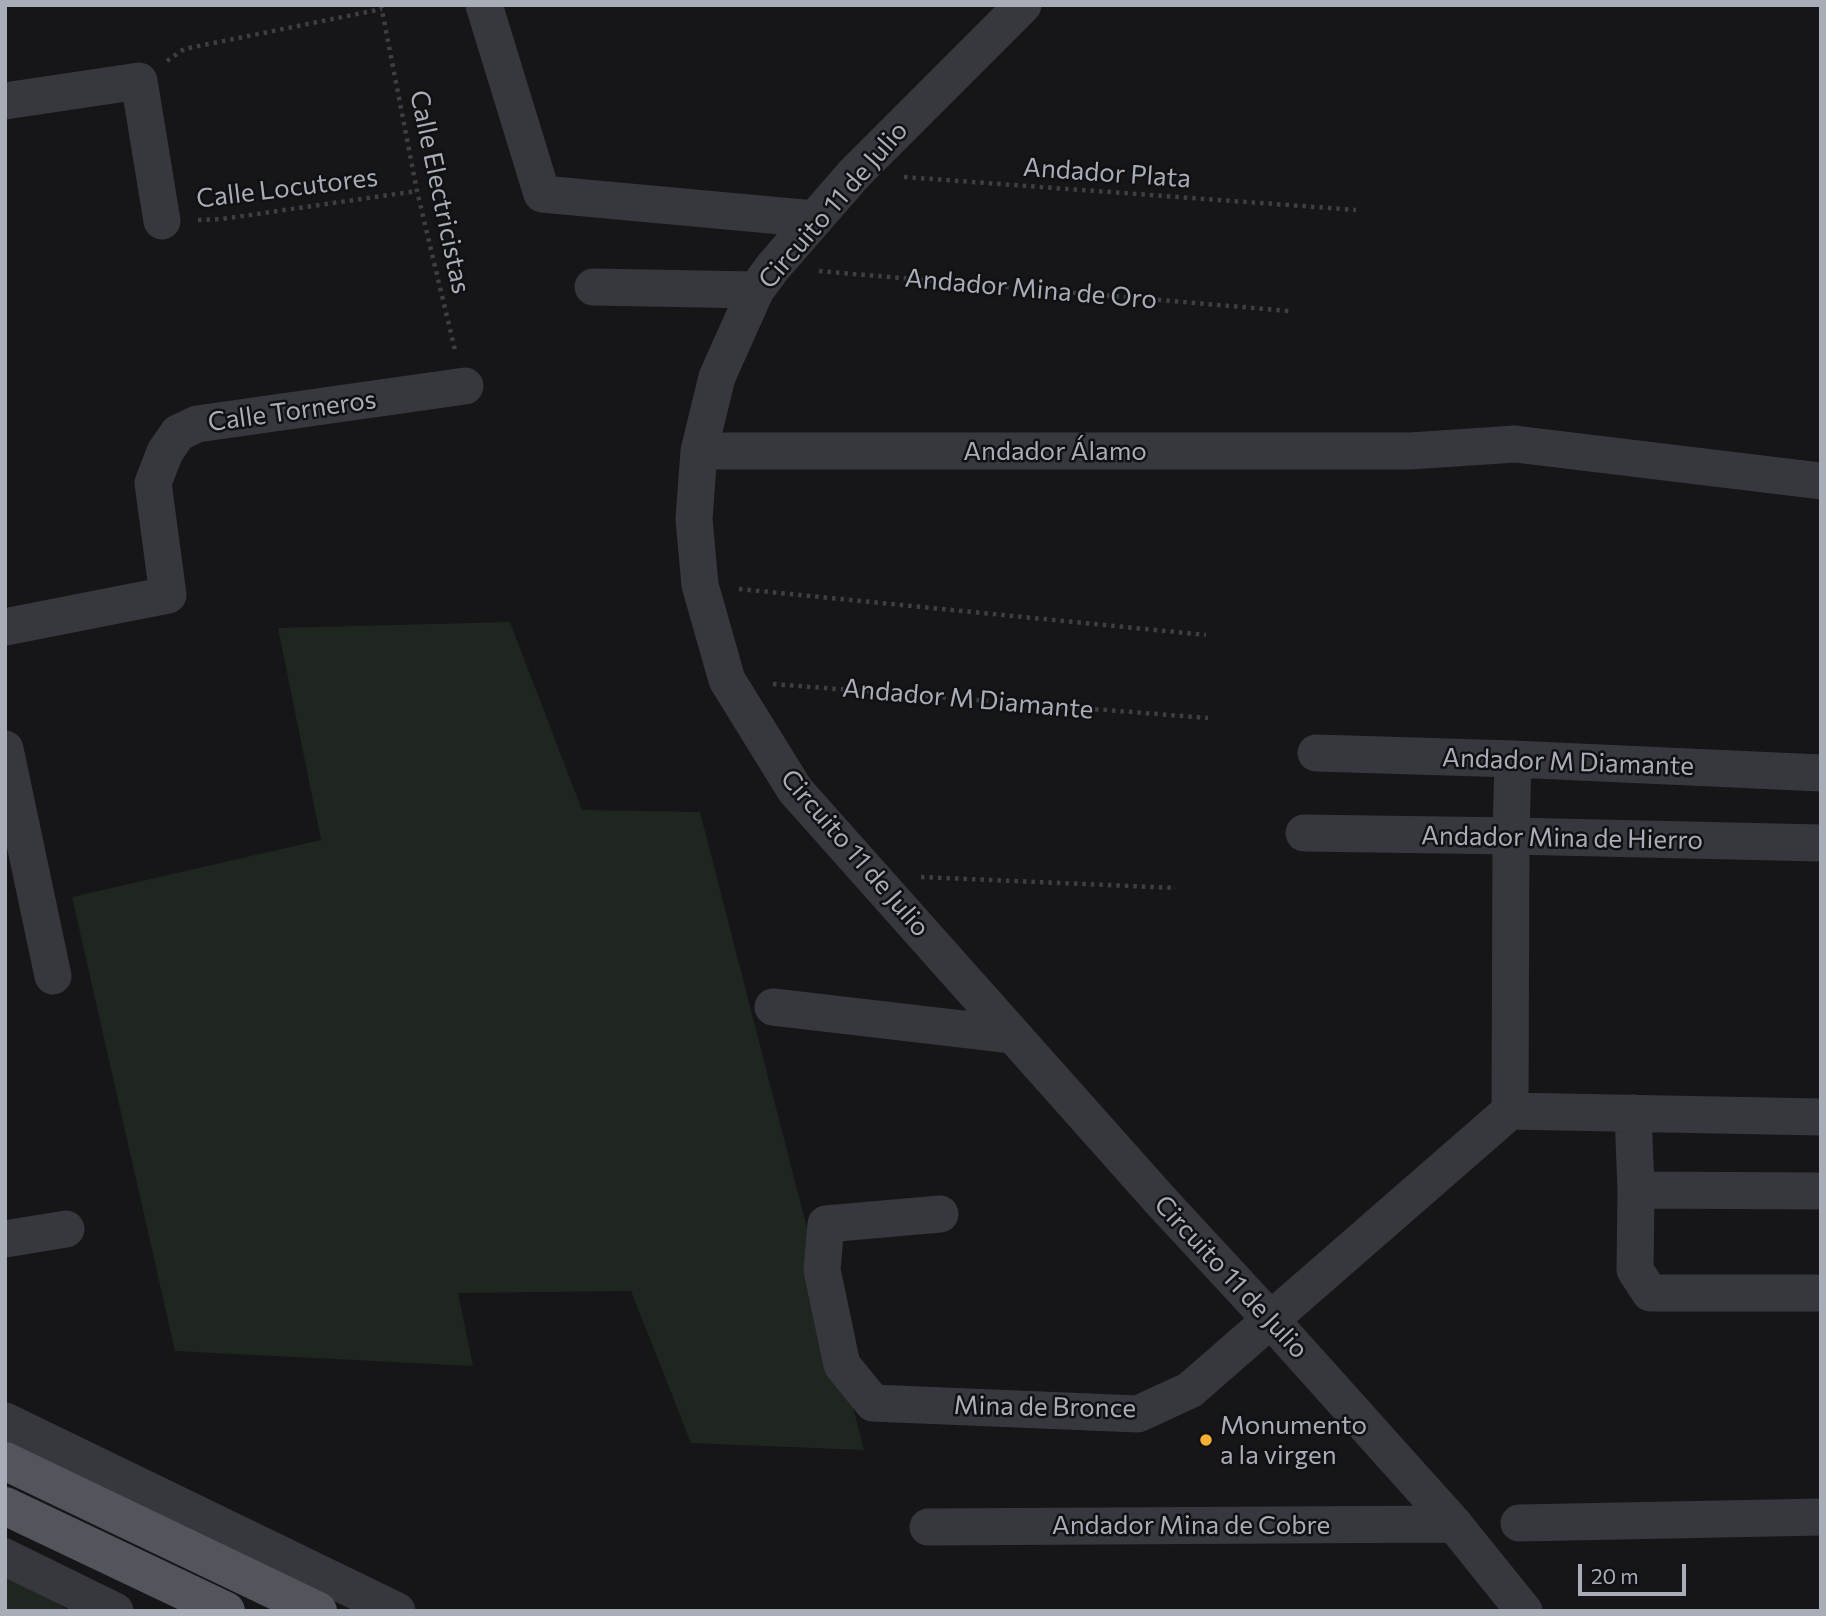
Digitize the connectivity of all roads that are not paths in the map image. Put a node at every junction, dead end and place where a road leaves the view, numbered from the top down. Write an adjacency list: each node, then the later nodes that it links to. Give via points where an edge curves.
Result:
1 (484, 5): 4 (street, via 542,194)
2 (1023, 5): 4 (street, Circuito 11 de Julio)
3 (5, 101): 5 (street, via 139,81)
4 (814, 219): 6 (street, Circuito 11 de Julio)
5 (162, 221)
6 (765, 279): 7 (street); 9 (street, Circuito 11 de Julio, via 717,377)
7 (593, 287)
8 (465, 386): 11 (street, Calle Torneros, via 197,424 178,433 153,483 168,595)
9 (699, 451): 10 (street, Andador Álamo, via 1410,451 1515,443); 22 (street, Circuito 11 de Julio, via 694,519 700,585 727,680 794,790)
10 (1821, 481)
11 (5, 627)
12 (5, 749): 19 (street)
13 (1316, 753): 14 (street, Andador M Diamante)
14 (1513, 759): 15 (street, Andador M Diamante); 17 (street)
15 (1821, 773)
16 (1304, 833): 17 (street, Andador Mina de Hierro)
17 (1510, 836): 18 (street, Andador Mina de Hierro); 23 (street)
18 (1821, 843)
19 (19, 883): 20 (street)
20 (53, 976)
21 (774, 1007): 22 (street)
22 (1013, 1035): 32 (street, Circuito 11 de Julio)
23 (1510, 1111): 24 (street); 32 (street, Mina de Bronce)
24 (1633, 1113): 25 (street); 26 (street)
25 (1821, 1117)
26 (1636, 1190): 27 (street); 31 (street, via 1635,1270 1650,1293)
27 (1821, 1191)
28 (940, 1214): 32 (street, Mina de Bronce, via 826,1224 822,1270 842,1364 873,1403 1138,1413 1190,1390)
29 (66, 1228): 30 (street)
30 (5, 1239)
31 (1821, 1293)
32 (1271, 1320): 38 (street, Circuito 11 de Julio)
33 (5, 1421): 44 (street)
34 (5, 1461): 43 (main road)
35 (5, 1506): 42 (main road)
36 (1821, 1517): 37 (street)
37 (1519, 1523)
38 (1454, 1524): 39 (street, Andador Mina de Cobre); 45 (street, Circuito 11 de Julio)
39 (928, 1527)
40 (5, 1558): 41 (street)
41 (115, 1611)
42 (226, 1611)
43 (318, 1611)
44 (397, 1611)
45 (1524, 1611)

